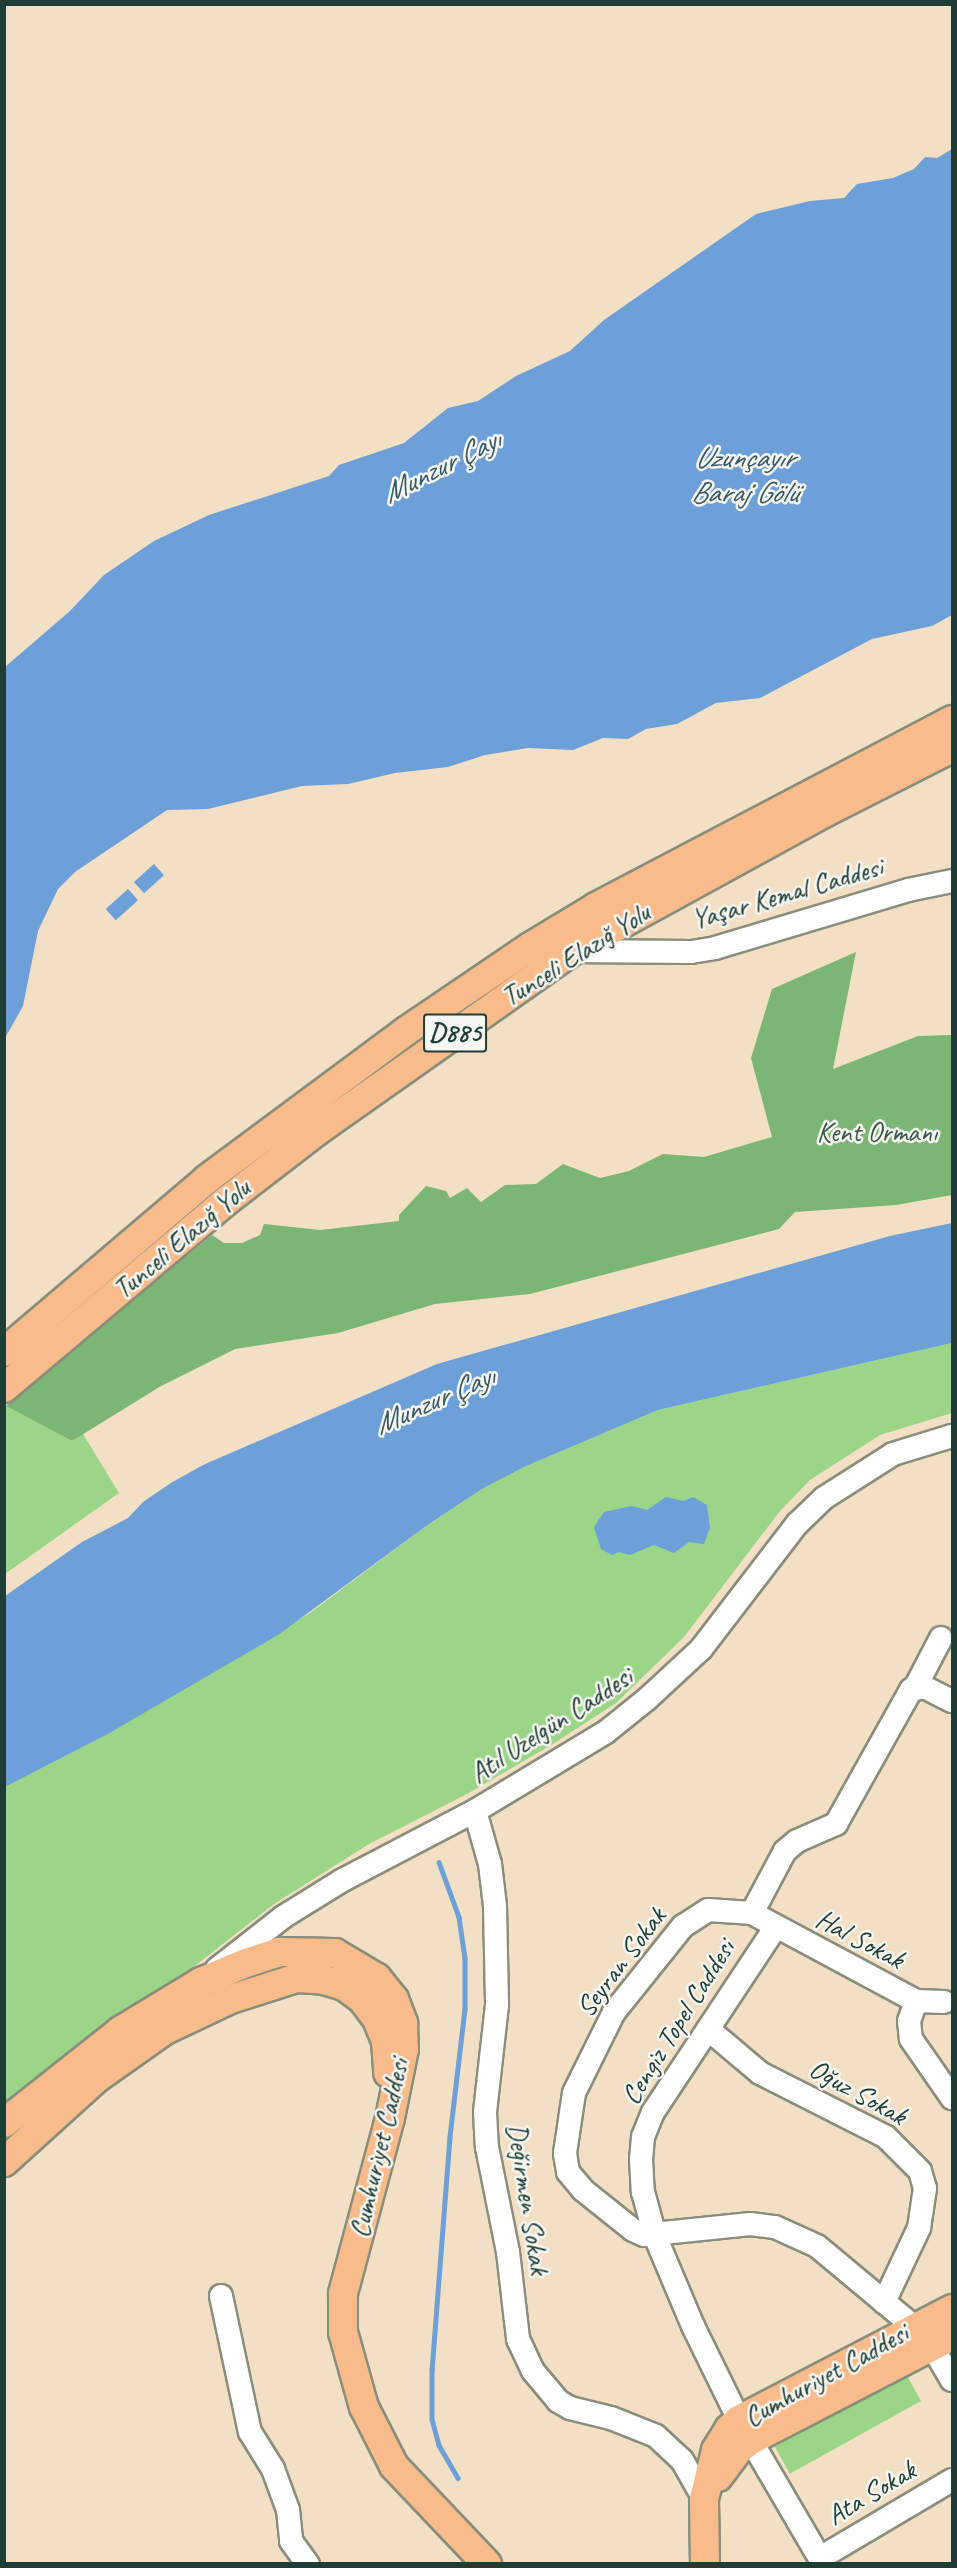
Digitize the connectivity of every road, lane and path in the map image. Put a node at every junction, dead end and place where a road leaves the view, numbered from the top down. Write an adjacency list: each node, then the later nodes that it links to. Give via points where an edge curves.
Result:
1 (952, 720): 4 (main road, Tunceli Elazığ Yolu / D885, via 605,901)
2 (952, 748): 5 (main road, Tunceli Elazığ Yolu / D885)
3 (952, 881): 5 (street, Yaşar Kemal Caddesi, via 908,890 715,948)
4 (530, 947): 5 (street, Yaşar Kemal Caddesi); 6 (main road, Tunceli Elazığ Yolu / D885, via 406,1031 207,1179)
5 (572, 951): 7 (main road, Tunceli Elazığ Yolu / D885, via 317,1131 226,1201)
6 (4, 1352)
7 (4, 1388)
8 (952, 1436): 12 (street, Atıl Uzelgün Caddesi, via 883,1459 824,1498 797,1524 701,1649 673,1677 606,1732)
9 (941, 1638): 10 (street)
10 (916, 1686): 11 (street); 13 (street, via 906,1696 836,1824 785,1851)
11 (952, 1701)
12 (475, 1811): 15 (street, Atıl Uzelgün Caddesi, via 409,1842 283,1917); 31 (street, Değirmen Sokak, via 490,1864 495,1906 496,2005 484,2112 518,2339 533,2371 558,2401 656,2436 682,2460)
13 (752, 1913): 14 (street, Hal Sokak); 23 (street, Seyran Sokak, via 708,1910 683,1926 614,2012 574,2093 565,2153 568,2172 583,2190 633,2230)
14 (775, 1928): 16 (street, Hal Sokak); 18 (street, Cengiz Topel Caddesi)
15 (201, 1982): 20 (main road, Cumhuriyet Caddesi, via 280,1952 307,1950 335,1953 377,1978 394,1999 403,2023 404,2049); 21 (main road, Cumhuriyet Caddesi, via 120,2031)
16 (916, 2001): 17 (street, Hal Sokak); 19 (street, via 909,2021 911,2039)
17 (950, 2001)
18 (708, 2029): 23 (street, Cengiz Topel Caddesi, via 653,2112 643,2137 644,2192); 25 (street, Oğuz Sokak, via 760,2073 886,2138 920,2171 925,2188 919,2228)
19 (952, 2098)
20 (390, 2118): 22 (main road, via 386,2041 377,2019 362,1999 344,1986 297,1978 231,1999 165,2030 97,2078); 34 (main road, Cumhuriyet Caddesi, via 343,2294 343,2332 364,2407 394,2466)
21 (4, 2123)
22 (4, 2162)
23 (654, 2236): 25 (street, via 729,2223 775,2227 817,2246); 29 (street, Cengiz Topel Caddesi)
24 (221, 2296): 33 (street, via 250,2432 288,2510 291,2541)
25 (884, 2302): 27 (street)
26 (952, 2308): 27 (main road, Cumhuriyet Caddesi)
27 (933, 2336): 28 (street); 29 (main road, Cumhuriyet Caddesi)
28 (952, 2380)
29 (745, 2430): 31 (main road, Cumhuriyet Caddesi, via 716,2450); 32 (street, Cengiz Topel Caddesi)
30 (952, 2480): 32 (street, Ata Sokak)
31 (704, 2499): 35 (main road, Cumhuriyet Caddesi)
32 (821, 2561)
33 (308, 2564)
34 (488, 2564)
35 (705, 2564)

